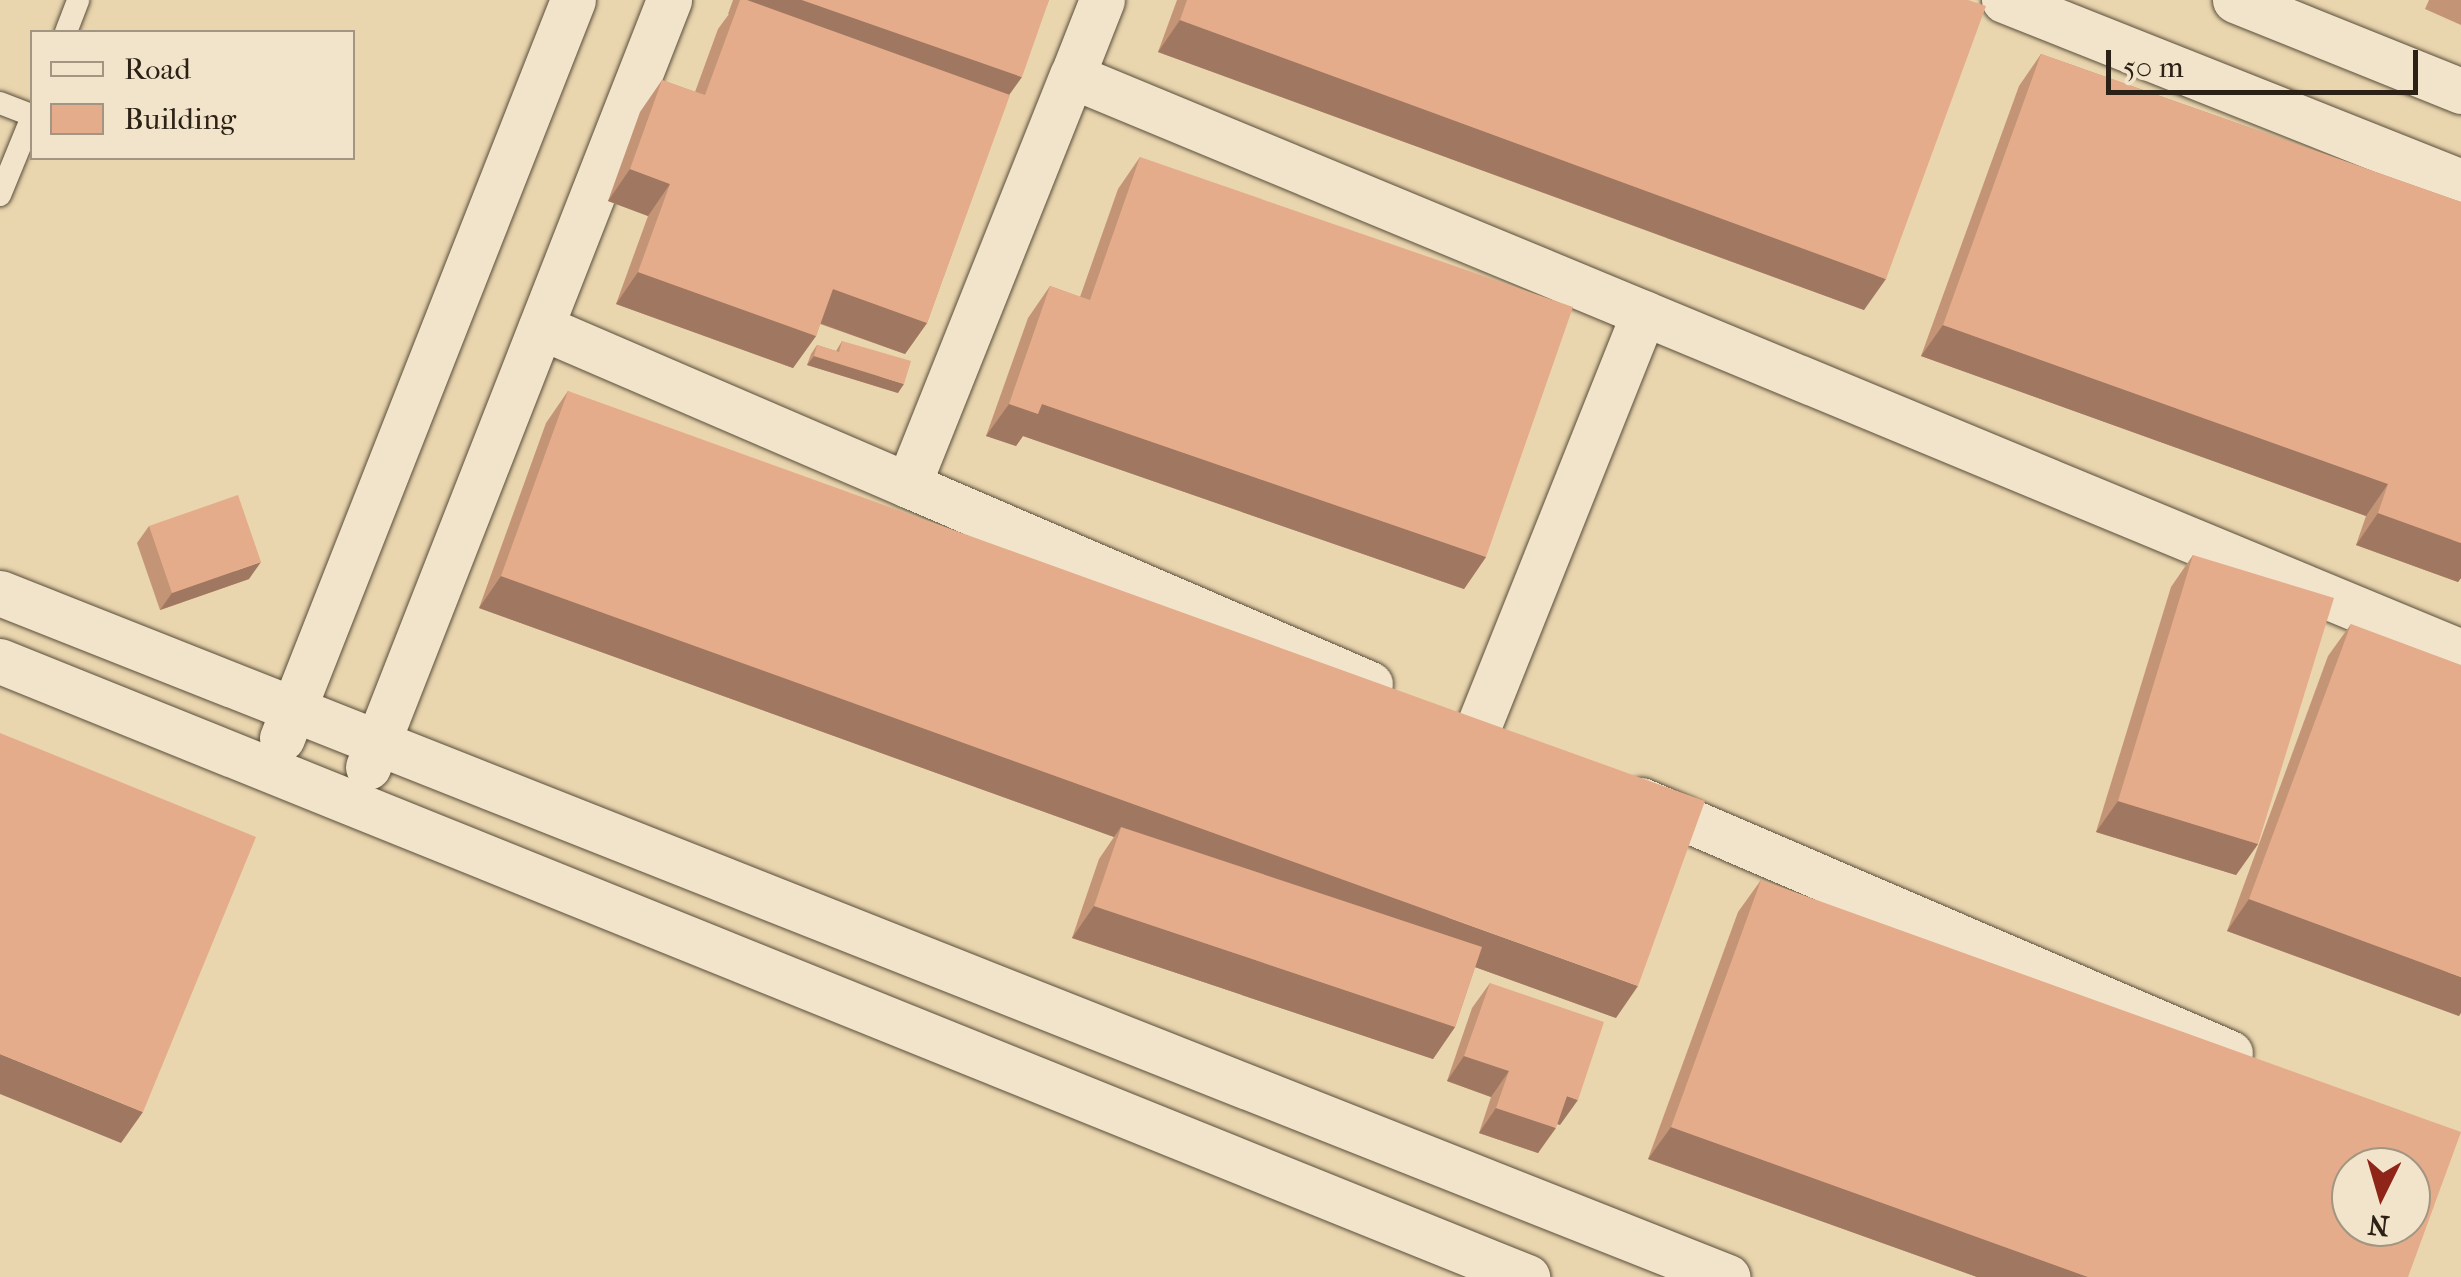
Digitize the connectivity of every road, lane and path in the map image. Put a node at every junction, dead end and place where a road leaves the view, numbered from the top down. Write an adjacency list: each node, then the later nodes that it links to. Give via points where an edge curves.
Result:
1 (78, 0): 7 (lane)
2 (573, 0): 21 (street)
3 (669, 0): 16 (street)
4 (1102, 0): 8 (street)
5 (2004, 0): 13 (street)
6 (2236, 0): 9 (street)
7 (67, 30)
8 (1072, 76): 15 (street); 17 (street)
9 (2461, 91)
10 (0, 103): 11 (lane)
11 (30, 115)
12 (30, 121): 14 (lane)
13 (2461, 182)
14 (0, 196)
15 (1644, 313): 19 (street); 22 (street)
16 (541, 328): 17 (street); 23 (street)
17 (908, 485): 22 (street)
18 (0, 593): 21 (street)
19 (2461, 652)
20 (0, 661): 25 (street)
21 (293, 709): 23 (street); 25 (street)
22 (1440, 714): 24 (street)
23 (378, 743): 27 (street); 30 (street)
24 (1523, 750)
25 (272, 768): 27 (street)
26 (1608, 786): 28 (street)
27 (355, 802): 29 (street)
28 (2262, 1066)
29 (1526, 1277)
30 (1728, 1277)

